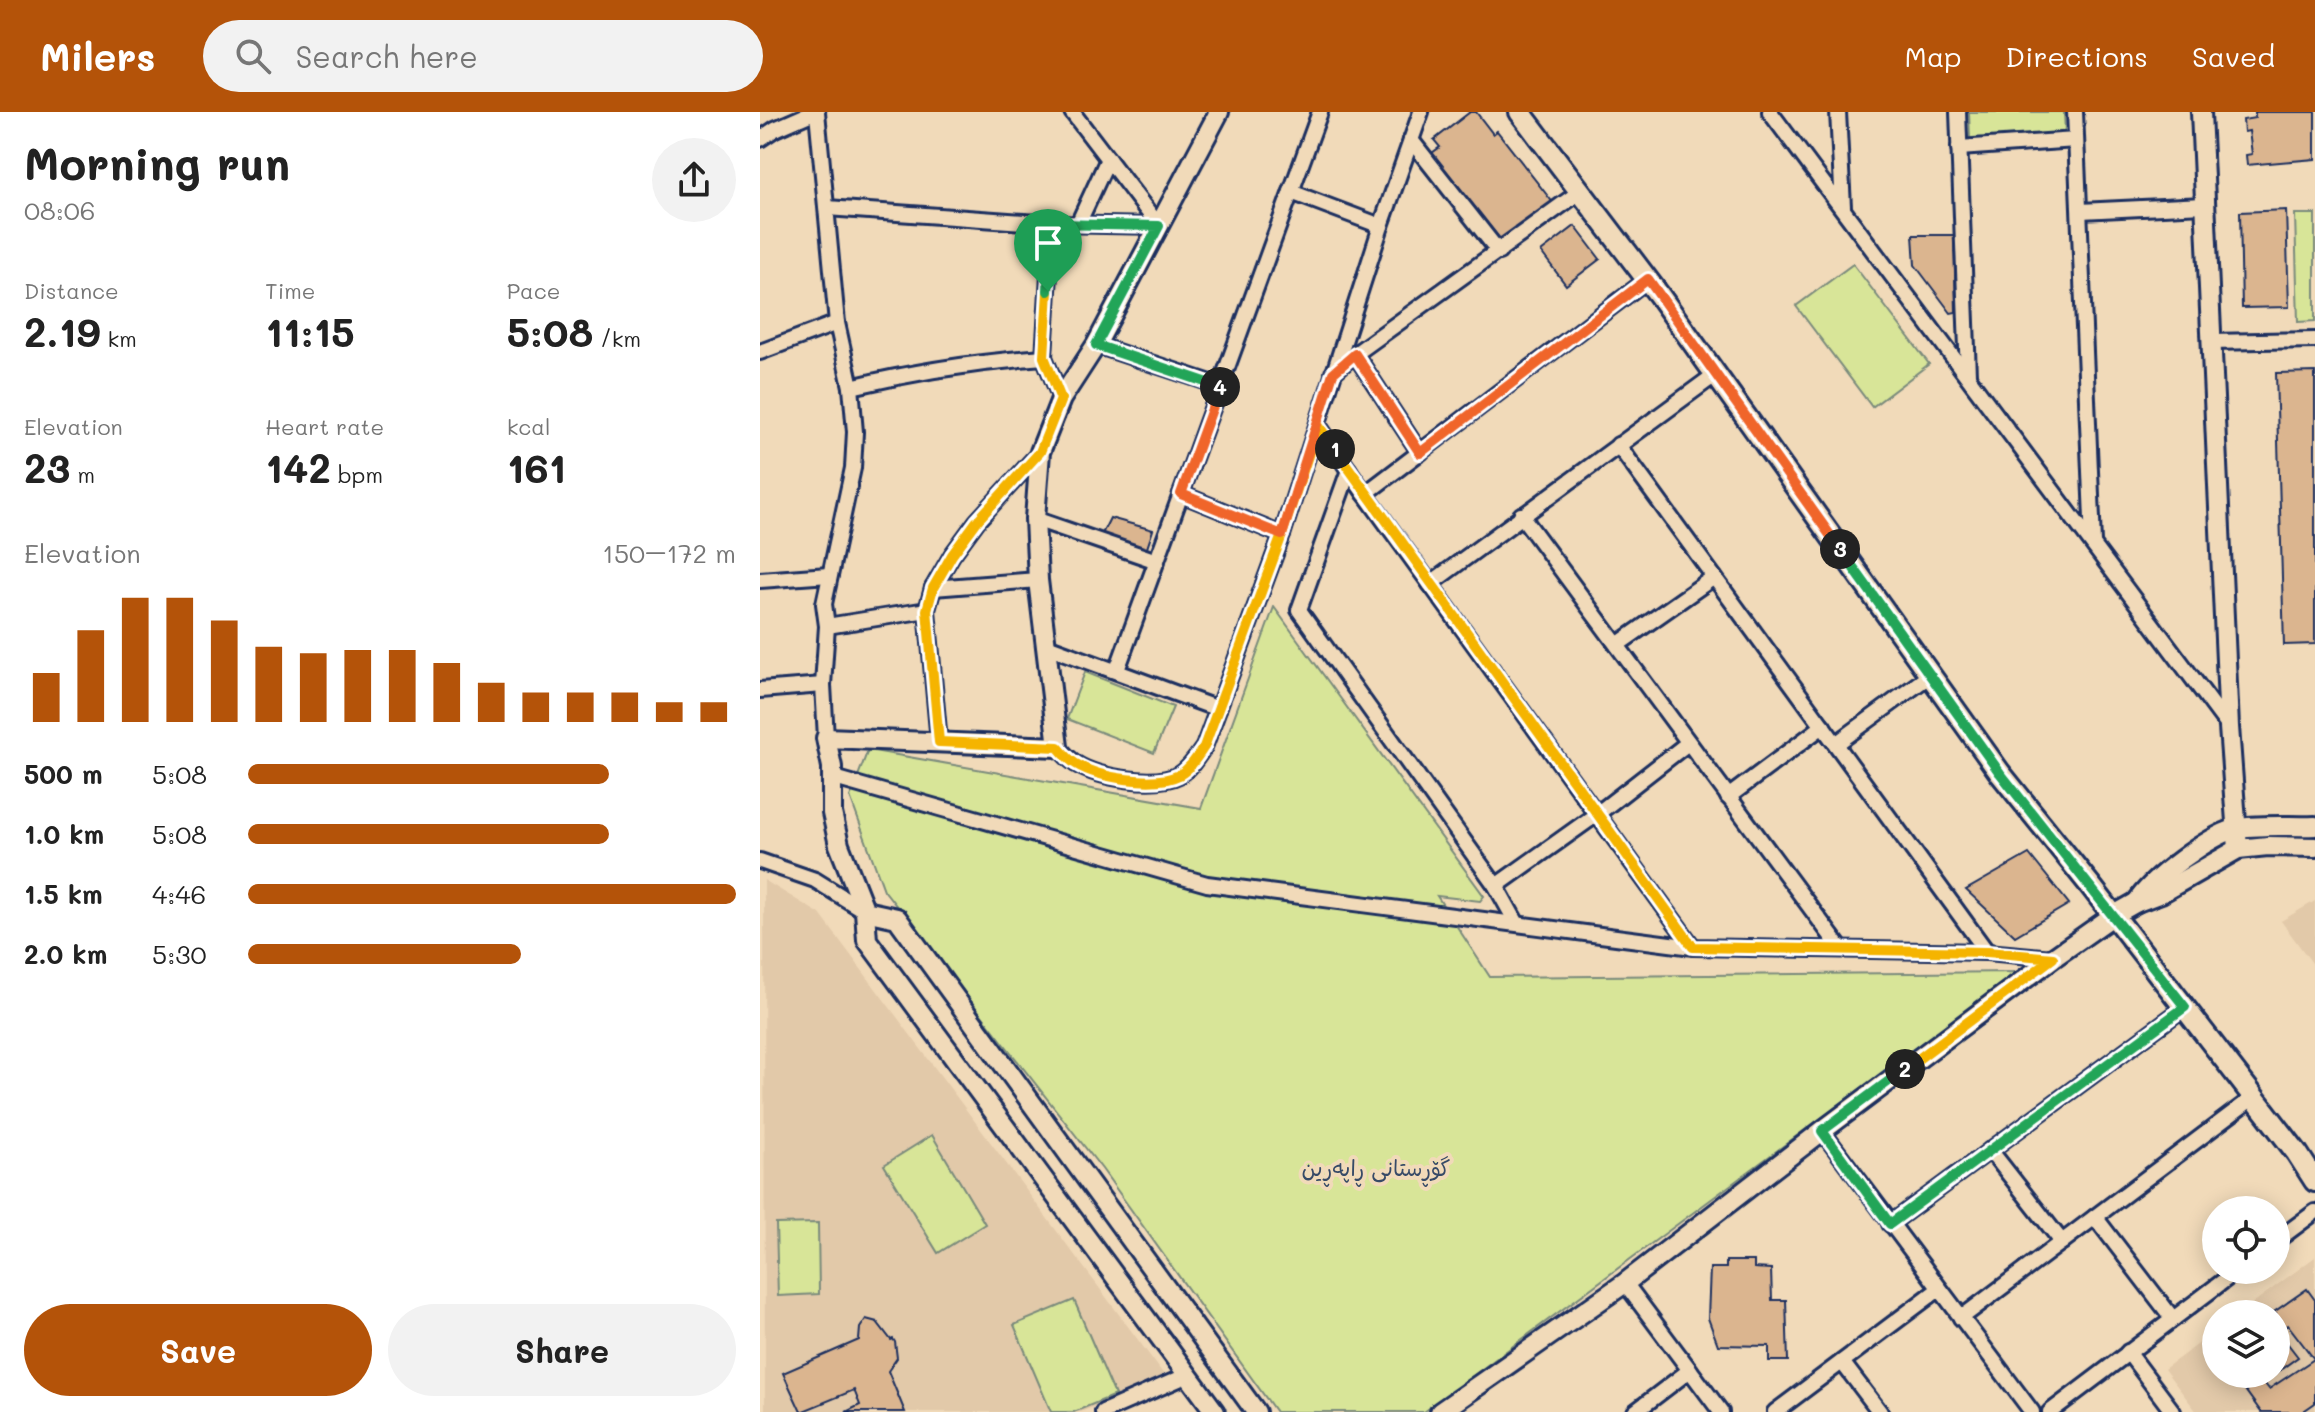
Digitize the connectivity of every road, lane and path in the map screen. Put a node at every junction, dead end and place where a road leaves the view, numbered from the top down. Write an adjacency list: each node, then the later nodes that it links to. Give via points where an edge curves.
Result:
1 (816, 112): 12 (street); 20 (street)
2 (1072, 112): 16 (street)
3 (1320, 112): 18 (street)
4 (1421, 112): 13 (street)
5 (1520, 112): 17 (main road)
6 (1770, 112): 21 (street)
7 (1838, 112): 21 (street)
8 (1958, 112): 15 (street)
9 (2075, 112): 14 (street)
10 (2201, 112): 19 (street)
11 (1218, 113): 25 (street)
12 (760, 139)
13 (1411, 140): 26 (street); 27 (street)
14 (2076, 140): 15 (street); 22 (street)
15 (1959, 148): 38 (street)
16 (1108, 159): 24 (street); 25 (street)
17 (1581, 191): 27 (street); 28 (main road)
18 (1291, 192): 26 (street); 39 (street)
19 (2204, 205): 22 (street); 31 (street)
20 (827, 208): 23 (street); 29 (street)
21 (1843, 208): 38 (street)
22 (2080, 211): 52 (street)
23 (1052, 224): 24 (street); 35 (street)
24 (1078, 224): 25 (street)
25 (1159, 226): 32 (street)
26 (1381, 226): 36 (street)
27 (1499, 252): 34 (street)
28 (1648, 279): 37 (main road); 45 (street)
29 (837, 323): 33 (street); 40 (street)
30 (2315, 340): 31 (street)
31 (2211, 342): 70 (street)
32 (1096, 345): 39 (street); 41 (street)
33 (760, 352)
34 (1355, 354): 36 (street); 45 (street)
35 (1044, 357): 40 (street, via 921,370); 41 (street)
36 (1333, 373): 42 (street)
37 (1716, 374): 43 (street); 65 (main road)
38 (1968, 376): 52 (street)
39 (1220, 386): 47 (street)
40 (851, 387): 54 (street, via 853,468)
41 (1061, 399): 44 (street)
42 (1318, 425): 46 (street); 51 (street)
43 (1618, 445): 49 (street); 55 (street)
44 (1040, 452): 50 (street); 59 (street, via 977,521)
45 (1420, 453): 48 (street)
46 (1349, 470): 48 (street); 84 (street, via 1299,610)
47 (1181, 494): 51 (street); 53 (street)
48 (1365, 494): 58 (street)
49 (1521, 515): 58 (street); 63 (street)
50 (1035, 519): 53 (street); 57 (street)
51 (1282, 535): 68 (street)
52 (2093, 545): 70 (street)
53 (1157, 561): 64 (street)
54 (829, 575): 56 (street); 61 (street)
55 (1714, 577): 63 (street); 69 (street)
56 (760, 580)
57 (1038, 580): 59 (street); 62 (street)
58 (1430, 584): 78 (street)
59 (933, 588): 60 (street)
60 (927, 610): 61 (street); 72 (street)
61 (827, 626): 66 (street)
62 (1044, 645): 64 (street); 75 (street)
63 (1617, 645): 73 (street)
64 (1117, 670): 68 (street)
65 (1930, 675): 74 (street); 87 (main road, via 2000,773)
66 (823, 685): 67 (street); 71 (street)
67 (760, 690)
68 (1218, 709): 75 (street, via 1195,761 1168,780 1151,782 1090,770)
69 (1823, 726): 74 (street); 77 (street)
70 (2229, 727): 80 (street)
71 (826, 738): 72 (street); 76 (street)
72 (939, 742): 75 (street)
73 (1688, 743): 77 (street); 78 (street)
74 (1836, 744): 91 (street)
75 (1058, 747)
76 (831, 777): 86 (street, via 839,845); 88 (street, via 1207,884)
77 (1728, 797): 90 (street)
78 (1597, 814): 84 (street); 89 (street)
79 (2315, 826): 80 (street)
80 (2236, 828): 82 (street); 85 (street, via 2160,876)
81 (2315, 847): 82 (street)
82 (2238, 849): 85 (street)
83 (760, 861): 86 (street, via 815,880)
84 (1496, 886): 88 (street)
85 (2137, 902): 87 (street)
86 (865, 911): 111 (street, via 867,940); 112 (street, via 897,918)
87 (2114, 915): 92 (street); 93 (main road)
88 (1516, 922): 89 (street)
89 (1693, 947): 90 (street)
90 (1841, 949): 91 (street)
91 (1987, 952): 92 (street)
92 (2053, 958): 95 (street)
93 (2185, 1007): 94 (main road); 96 (street)
94 (2254, 1097): 97 (main road); 99 (street)
95 (1822, 1131): 100 (street); 103 (street)
96 (1990, 1150): 100 (street); 102 (street)
97 (2315, 1181)
98 (2315, 1212): 101 (street)
99 (2095, 1217): 102 (street); 107 (street)
100 (1890, 1224): 105 (street)
101 (2290, 1231)
102 (2062, 1242): 106 (street)
103 (1625, 1283): 110 (street); 115 (street)
104 (2219, 1284): 107 (street)
105 (1939, 1289): 106 (street); 109 (street)
106 (1961, 1318): 120 (street)
107 (2173, 1319): 108 (street)
108 (2128, 1352): 121 (street); 122 (street)
109 (1842, 1362): 118 (street); 119 (street)
110 (1690, 1370): 116 (street); 117 (street)
111 (1188, 1375): 113 (street); 114 (street)
112 (1250, 1410)
113 (1103, 1412)
114 (1215, 1412)
115 (1440, 1412)
116 (1635, 1412)
117 (1721, 1412)
118 (1775, 1412)
119 (1880, 1412)
120 (2032, 1412)
121 (2050, 1412)
122 (2173, 1412)

